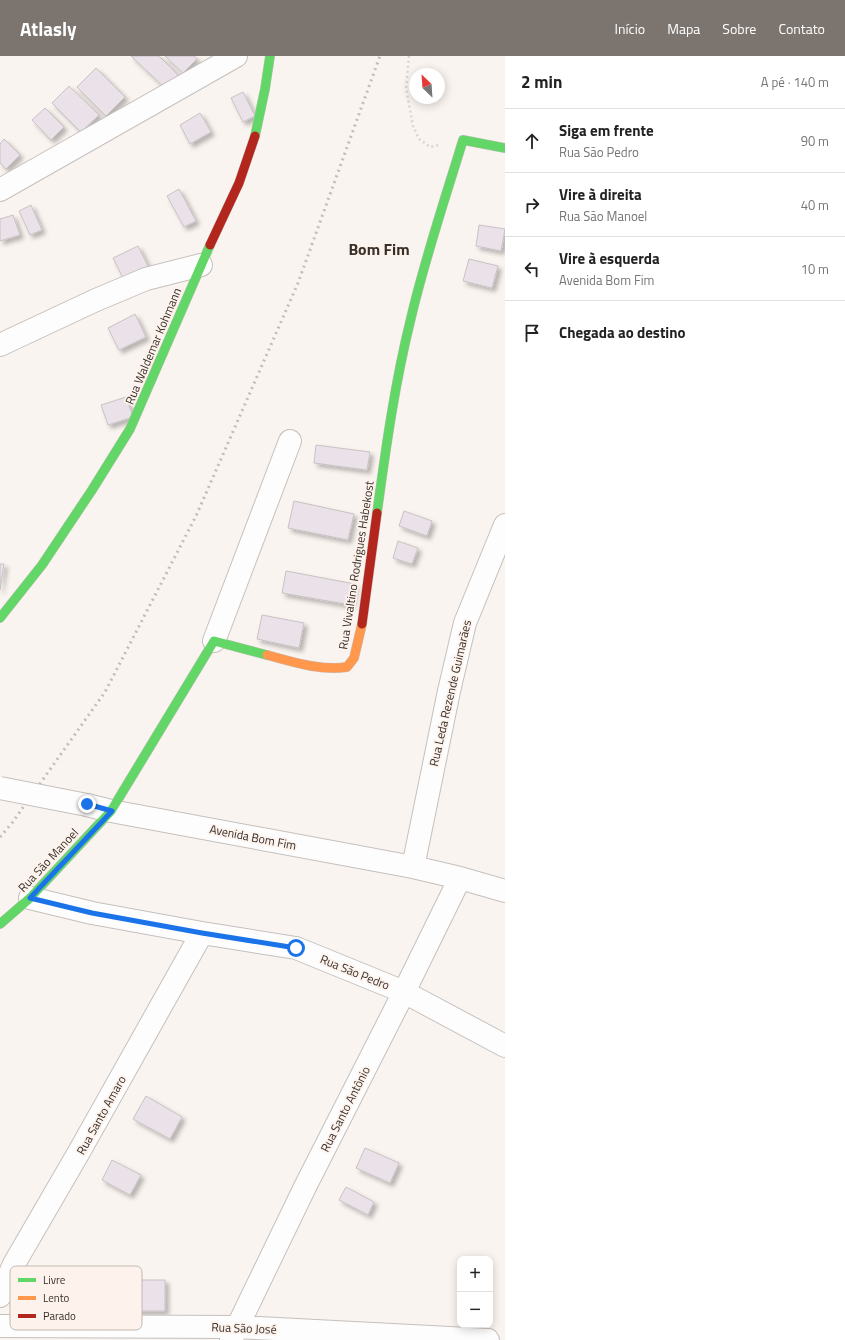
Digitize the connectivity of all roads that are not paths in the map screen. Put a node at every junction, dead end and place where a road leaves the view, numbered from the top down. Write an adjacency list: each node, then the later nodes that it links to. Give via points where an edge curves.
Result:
1 (236, 56): 4 (street)
2 (270, 56): 5 (street, Rua Waldemar Kohmann, via 253,143 239,183)
3 (505, 148): 10 (street, Rua Vivaltino Rodrigues Habekost, via 463,140 431,243 397,380 362,626 354,658 347,667 334,669 302,664)
4 (0, 190)
5 (201, 265): 6 (street, via 146,279); 9 (street, Rua Waldemar Kohmann, via 130,429 42,564)
6 (0, 345)
7 (290, 441): 10 (street)
8 (505, 525): 13 (street, Rua Leda Rezende Guimarães, via 465,623)
9 (0, 618)
10 (214, 641): 12 (street)
11 (0, 788): 12 (street, Avenida Bom Fim, bridge)
12 (112, 811): 13 (street, Avenida Bom Fim); 16 (street, Rua São Manoel)
13 (413, 867): 14 (street, Avenida Bom Fim)
14 (460, 878): 15 (street, Avenida Bom Fim); 19 (street, Rua Santo Antônio)
15 (505, 891)
16 (30, 898): 17 (street, Rua São Manoel); 18 (street, Rua São Pedro, via 92,913)
17 (0, 924)
18 (202, 933): 19 (street, Rua São Pedro, via 296,948); 21 (street, Rua Santo Amaro)
19 (404, 992): 20 (street, Rua São Pedro); 27 (street, Rua Santo Antônio)
20 (505, 1046)
21 (13, 1266)
22 (10, 1273): 23 (street, Rua Santo Amaro)
23 (0, 1296)
24 (0, 1326): 25 (street, Rua São José)
25 (10, 1326)
26 (134, 1330): 27 (street, Rua São José)
27 (234, 1333): 28 (street, Rua São José)
28 (488, 1340)

